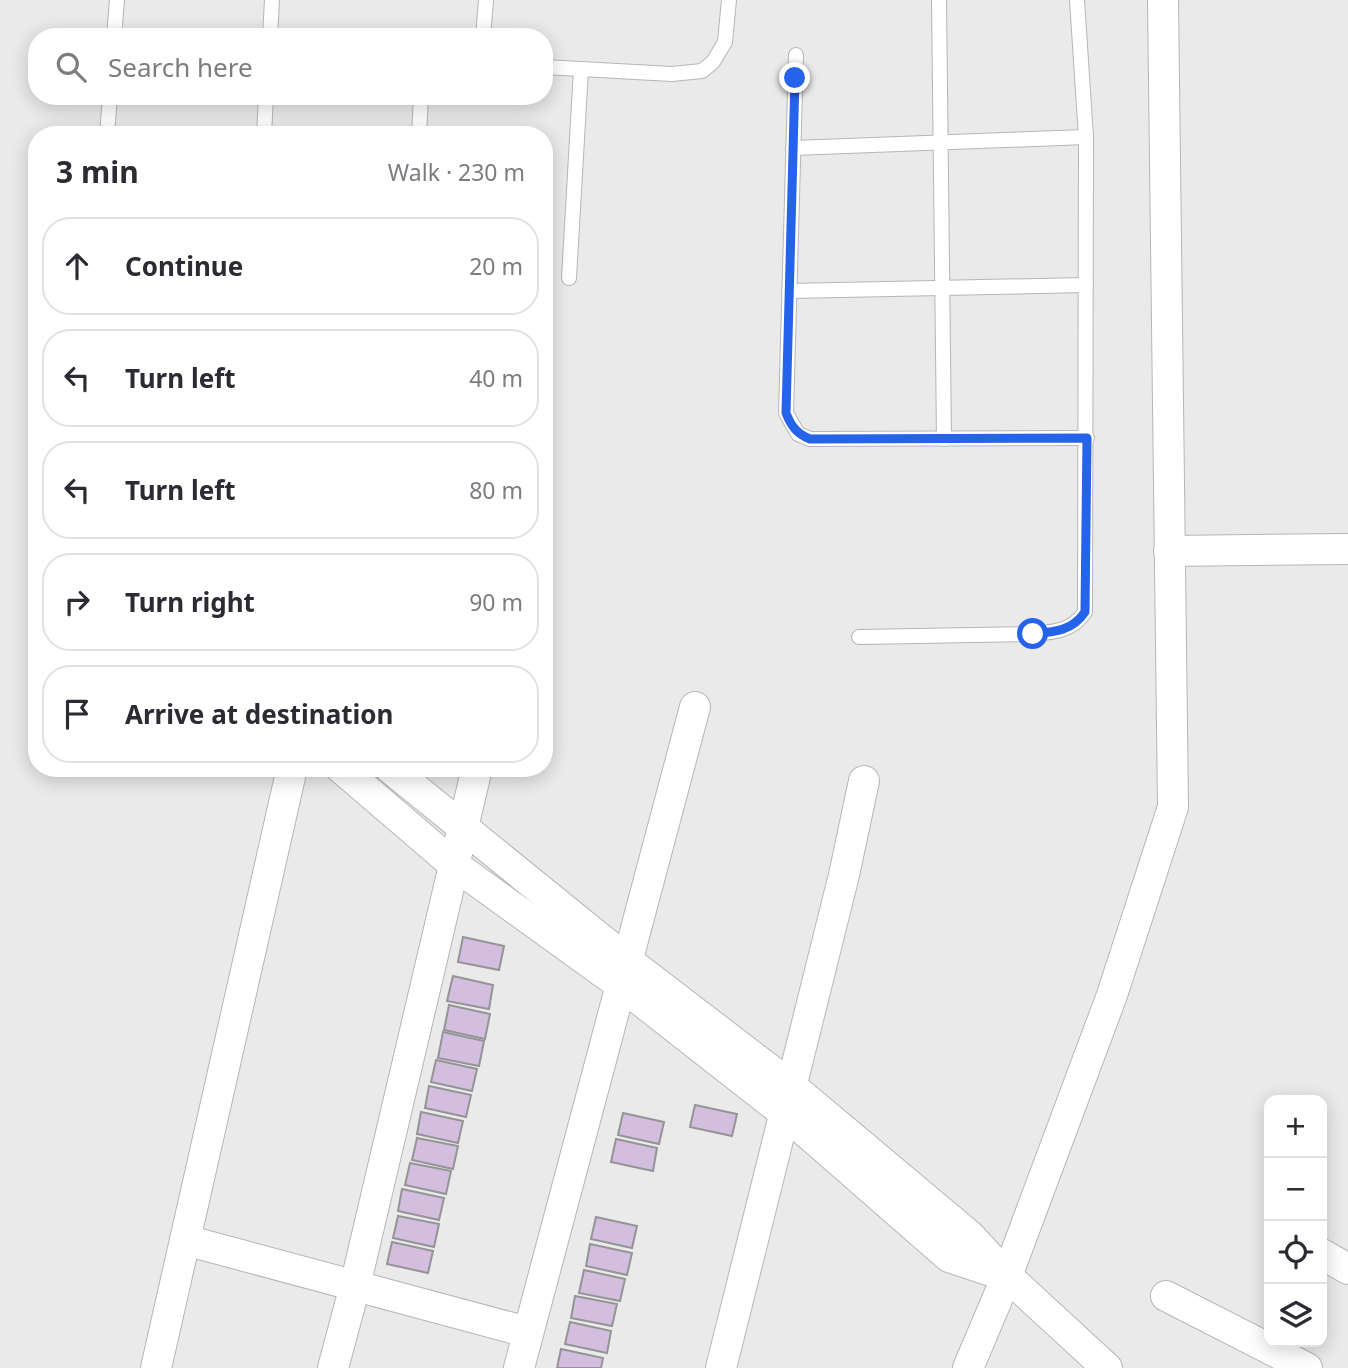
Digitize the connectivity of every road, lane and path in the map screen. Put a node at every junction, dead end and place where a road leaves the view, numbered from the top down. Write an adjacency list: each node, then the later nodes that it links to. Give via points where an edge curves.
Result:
1 (117, 0): 8 (lane)
2 (272, 0): 9 (lane)
3 (486, 0): 10 (lane)
4 (729, 0): 13 (lane, via 725,42 702,71)
5 (939, 0): 21 (lane)
6 (1077, 0): 20 (lane)
7 (1163, 0): 30 (street)
8 (115, 28)
9 (270, 28)
10 (484, 28)
11 (796, 55): 22 (lane)
12 (553, 67): 13 (lane)
13 (581, 69): 23 (lane)
14 (109, 105): 17 (lane)
15 (266, 105): 18 (lane)
16 (421, 105): 19 (lane)
17 (108, 126)
18 (264, 126)
19 (420, 126)
20 (1086, 137): 21 (lane); 24 (lane)
21 (940, 144): 22 (lane); 25 (lane)
22 (793, 148): 26 (lane)
23 (569, 278)
24 (1086, 285): 25 (lane); 27 (lane)
25 (943, 288): 26 (lane); 28 (lane)
26 (789, 291): 28 (lane, via 786,413 798,434 810,439)
27 (1087, 438): 28 (lane); 31 (lane, via 1085,612 1077,623 1062,631 1033,634)
28 (944, 439)
29 (1348, 550): 30 (street)
30 (1169, 551): 45 (street, via 1173,807 1112,995)
31 (859, 637)
32 (695, 707): 40 (street)
33 (290, 777): 42 (street)
34 (352, 777): 39 (street)
35 (401, 777): 38 (street)
36 (475, 777): 38 (street)
37 (864, 781): 41 (street)
38 (463, 827): 39 (street); 40 (street)
39 (453, 864): 40 (street); 46 (street)
40 (625, 974): 41 (street); 48 (street)
41 (787, 1098): 45 (street, via 968,1235); 52 (street)
42 (185, 1240): 46 (street); 49 (street)
43 (1327, 1257): 44 (street)
44 (1348, 1269)
45 (1007, 1276): 53 (street); 54 (street)
46 (355, 1286): 48 (street); 50 (street)
47 (1166, 1296): 55 (street)
48 (527, 1332): 51 (street)
49 (156, 1368)
50 (333, 1368)
51 (519, 1368)
52 (721, 1368)
53 (968, 1368)
54 (1107, 1368)
55 (1307, 1368)

